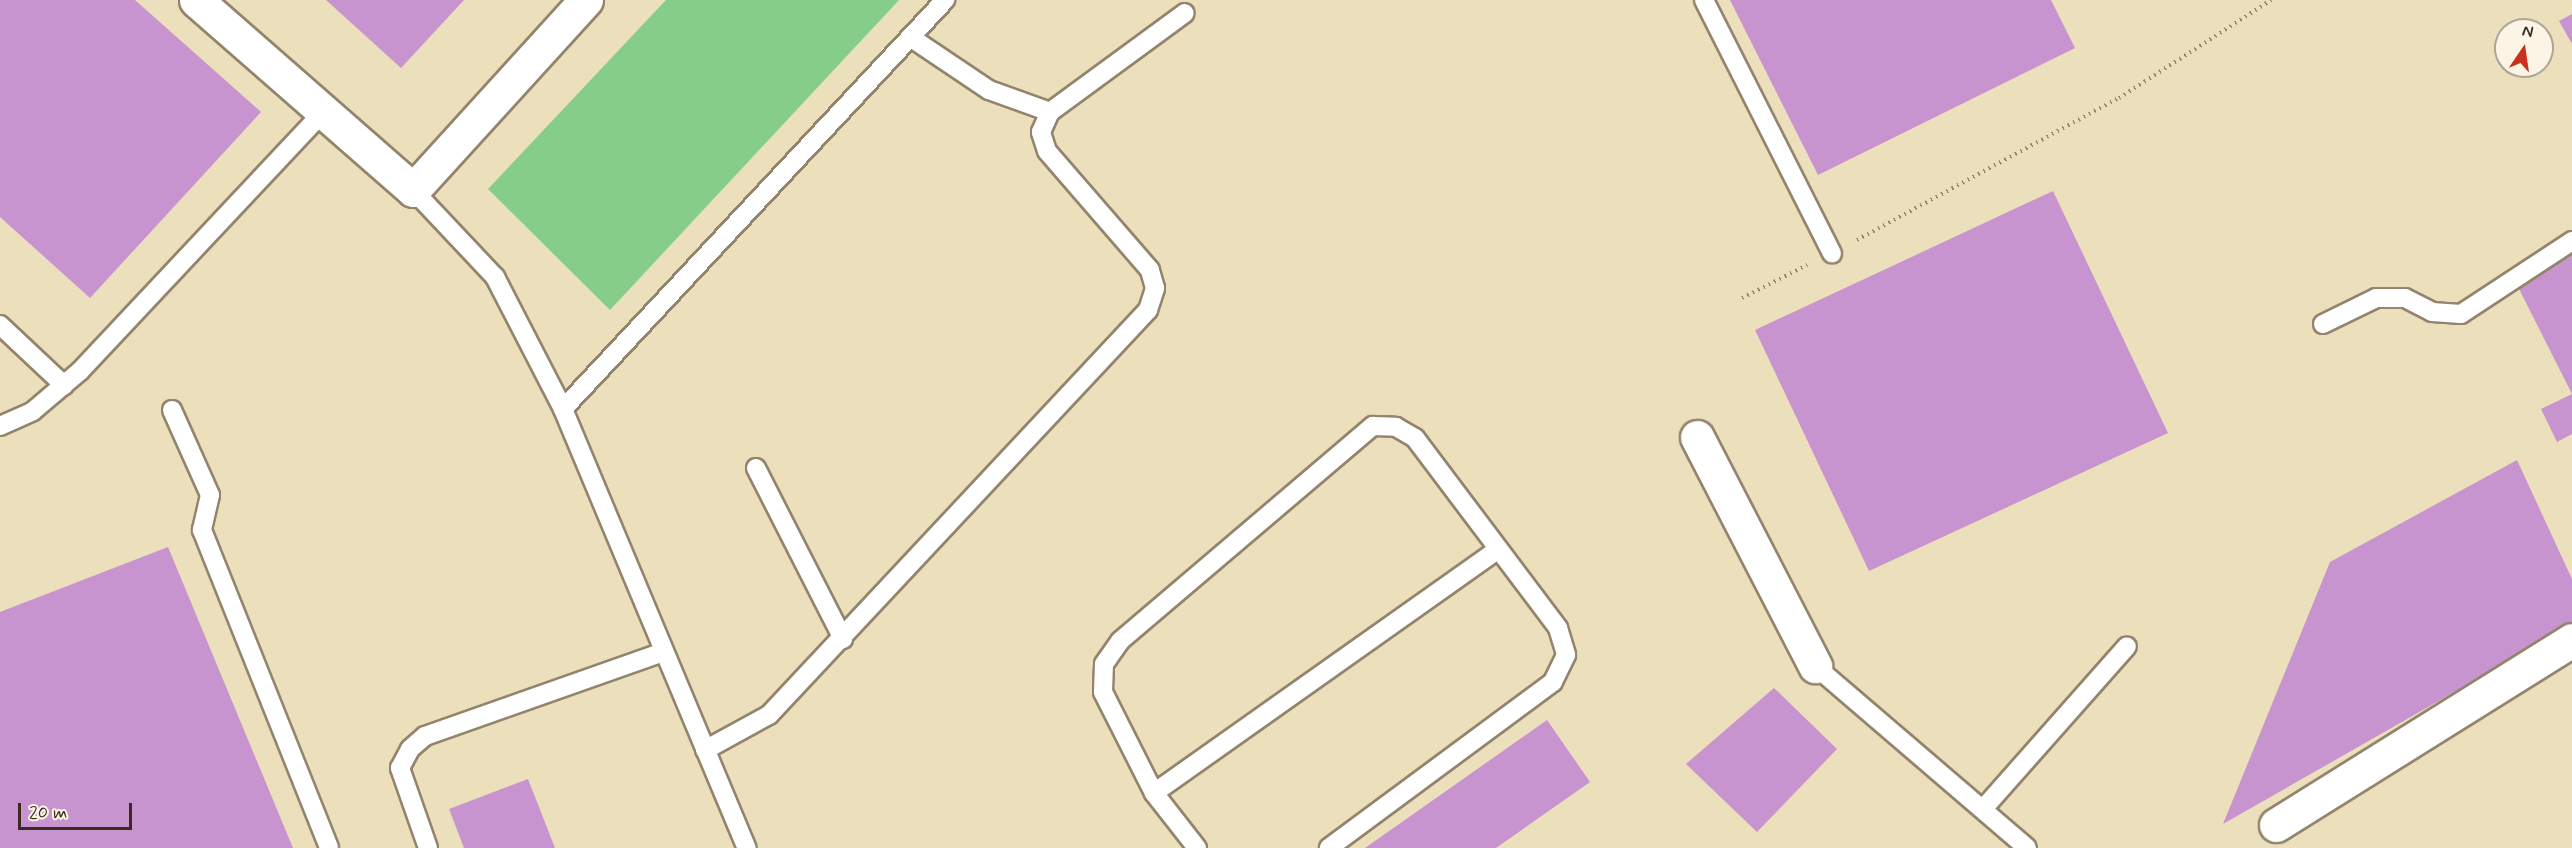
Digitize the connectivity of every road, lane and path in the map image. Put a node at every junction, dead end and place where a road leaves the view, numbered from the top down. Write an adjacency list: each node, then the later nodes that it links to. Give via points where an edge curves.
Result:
1 (196, 0): 8 (street)
2 (586, 0): 10 (street)
3 (945, 0): 7 (lane)
4 (1704, 0): 12 (lane)
5 (2271, 0): 12 (path, via 2119,98)
6 (1185, 13): 9 (lane)
7 (910, 38): 9 (lane, via 989,90); 18 (lane)
8 (323, 112): 10 (street); 16 (lane)
9 (1050, 112): 23 (lane, via 1041,132 1047,151 1149,270 1155,288 1148,310)
10 (413, 190): 18 (lane, via 495,277)
11 (2572, 241): 14 (lane, via 2461,314 2432,312 2405,298 2376,298)
12 (1832, 253): 13 (path)
13 (1742, 298)
14 (2323, 324)
15 (0, 325): 16 (lane)
16 (64, 385): 19 (lane, via 33,411)
17 (172, 410): 32 (lane, via 210,495 202,530)
18 (563, 410): 26 (lane)
19 (0, 426)
20 (1697, 437): 27 (street)
21 (756, 468): 23 (lane)
22 (1497, 550): 29 (lane); 29 (lane, via 1414,438 1396,427 1373,426 1120,641 1104,664 1103,692); 36 (lane, via 1558,628 1566,655 1553,682)
23 (843, 639): 28 (lane, via 769,715)
24 (2572, 640): 31 (street)
25 (2127, 646): 30 (lane)
26 (663, 652): 28 (lane); 33 (lane, via 425,736 410,749 400,768)
27 (1815, 666): 30 (lane)
28 (705, 750): 34 (lane)
29 (1154, 794): 35 (lane)
30 (1983, 809): 37 (lane)
31 (2276, 825)
32 (329, 848)
33 (428, 848)
34 (747, 848)
35 (1197, 848)
36 (1329, 848)
37 (2027, 848)

